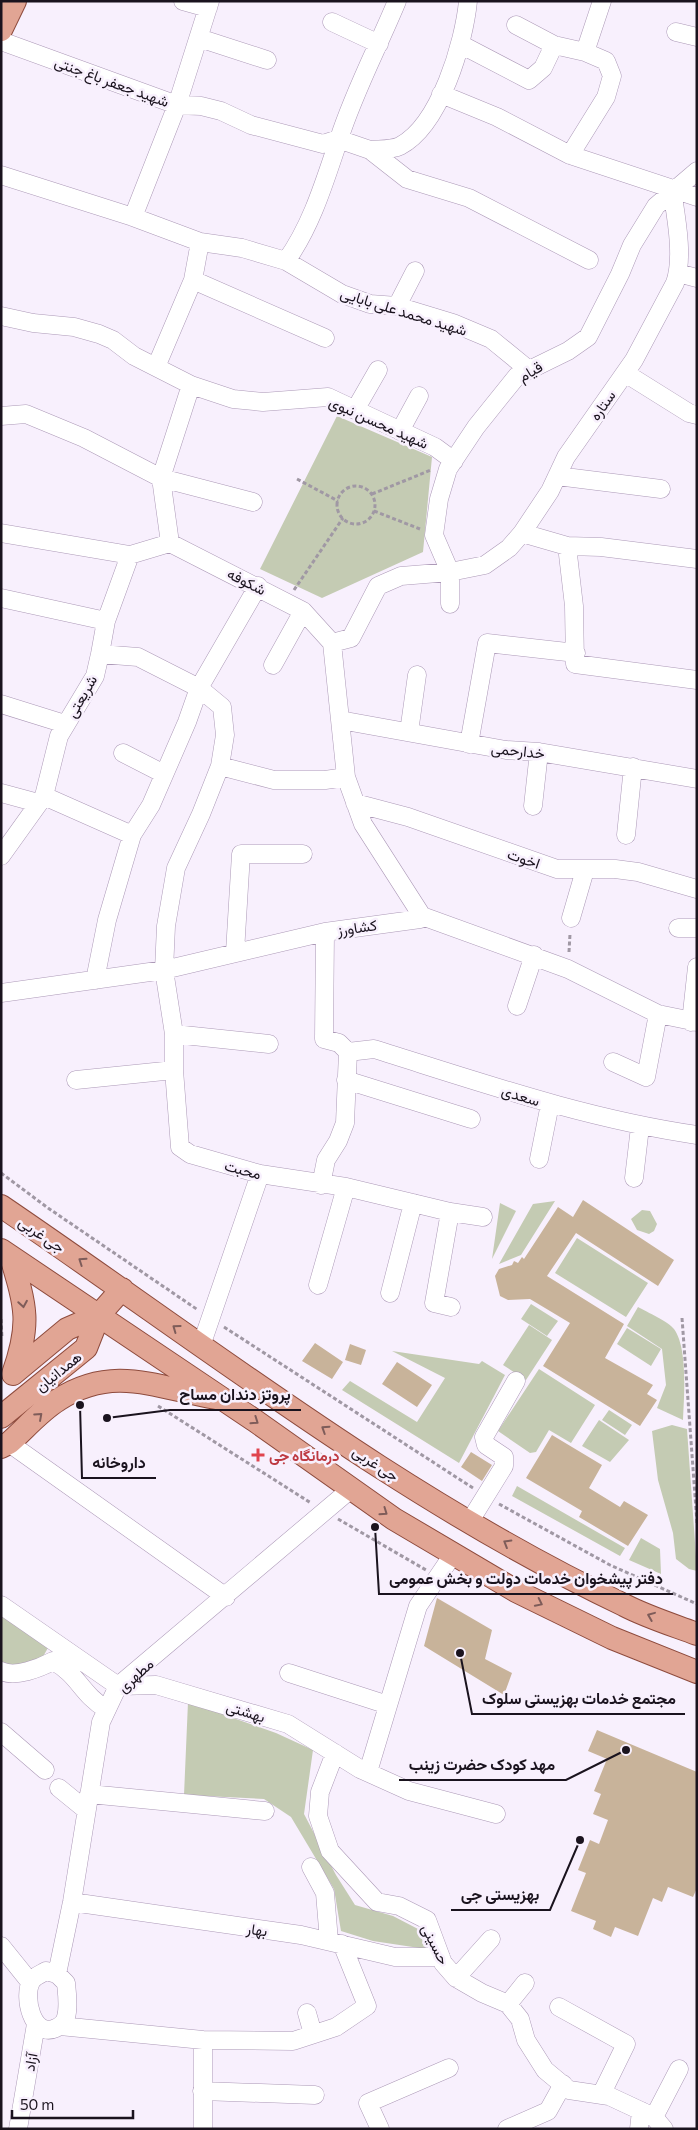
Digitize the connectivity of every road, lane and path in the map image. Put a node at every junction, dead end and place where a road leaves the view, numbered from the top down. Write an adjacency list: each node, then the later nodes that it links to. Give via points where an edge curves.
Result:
1 (15, 1): 9 (main road)
2 (183, 1): 6 (street)
3 (397, 1): 14 (street)
4 (468, 1): 15 (street)
5 (602, 1): 17 (street)
6 (209, 5): 12 (street)
7 (332, 22): 14 (street)
8 (516, 25): 16 (street)
9 (1, 30)
10 (676, 32): 11 (street)
11 (697, 37)
12 (198, 38): 18 (street); 20 (street)
13 (1, 41): 20 (street, شهید جعفر باغ جنتی)
14 (379, 44): 21 (street)
15 (460, 44): 16 (street, via 529,80 543,68); 19 (street)
16 (554, 45): 17 (street)
17 (584, 52): 23 (street, via 606,61 612,76 606,97)
18 (267, 60)
19 (441, 94): 22 (street, via 420,131 399,147); 23 (street, via 497,117)
20 (177, 105): 21 (street, شهید جعفر باغ جنتی, via 221,111 251,125 323,144); 28 (street)
21 (338, 139): 22 (street); 31 (street, via 316,204)
22 (370, 150): 30 (street, via 407,179 469,198)
23 (570, 155): 26 (street, via 663,184)
24 (697, 172): 26 (street, قیام)
25 (1, 175): 28 (street, شهید محمد علی بابایی)
26 (672, 190): 27 (street); 33 (street, ستاره, via 677,218); 41 (street, قیام, via 656,206 632,245 588,337)
27 (697, 197)
28 (133, 217): 29 (street, شهید محمد علی بابایی)
29 (200, 242): 31 (street, شهید محمد علی بابایی, via 242,248); 35 (street)
30 (589, 260)
31 (286, 261): 36 (street, شهید محمد علی بابایی, via 342,294 370,304)
32 (415, 270): 36 (street)
33 (678, 273): 34 (street); 42 (street, ستاره, via 659,316)
34 (697, 278)
35 (193, 280): 38 (street); 39 (street)
36 (397, 306): 41 (street, شهید محمد علی بابایی, via 453,323 491,339)
37 (1, 316): 39 (street, شهید محسن نبوی, via 99,334)
38 (325, 338)
39 (156, 367): 43 (street, شهید محسن نبوی)
40 (378, 370): 45 (street)
41 (529, 370): 49 (street, قیام, via 517,376)
42 (625, 373): 46 (street); 50 (street, ستاره, via 566,457)
43 (191, 386): 45 (street, شهید محسن نبوی, via 233,399 262,402 328,398); 51 (street)
44 (419, 396): 48 (street)
45 (355, 410): 48 (street, شهید محسن نبوی)
46 (697, 415)
47 (1, 416): 51 (street, via 26,414 53,424)
48 (400, 431): 49 (street, شهید محسن نبوی, via 435,447)
49 (454, 461): 54 (path); 61 (street, قیام, via 448,469 439,499)
50 (557, 476): 53 (street); 60 (street, ستاره)
51 (161, 478): 56 (street); 62 (street)
52 (297, 479): 55 (path)
53 (661, 489)
54 (372, 494): 55 (path, via 362,487 350,487); 57 (path)
55 (338, 501): 58 (path)
56 (253, 502)
57 (374, 511): 58 (path, via 361,523); 61 (path)
58 (343, 518): 69 (path)
59 (1, 533): 64 (street)
60 (522, 533): 63 (street); 66 (street, ستاره, via 485,566)
61 (434, 535): 66 (street)
62 (170, 543): 64 (street); 67 (street, شکوفه)
63 (567, 546): 65 (street); 75 (street, via 574,606)
64 (130, 555): 72 (street, شریعتی)
65 (697, 559)
66 (450, 572): 70 (street); 73 (street, via 401,576 378,586 351,638)
67 (258, 586): 69 (street, شکوفه); 79 (street)
68 (1, 598): 72 (street)
69 (286, 602): 71 (street, شکوفه)
70 (450, 604)
71 (303, 610): 73 (street, شکوفه); 76 (street)
72 (106, 621): 74 (street, شریعتی)
73 (332, 642): 81 (street)
74 (100, 654): 79 (street, via 138,657); 82 (street, شریعتی, via 95,676)
75 (575, 659): 78 (street); 84 (street, via 488,644)
76 (273, 665)
77 (418, 675): 83 (street)
78 (697, 680)
79 (199, 688): 87 (street, محبت, via 222,707 225,735); 89 (street)
80 (1, 704): 82 (street)
81 (340, 720): 83 (street, خدارحمی); 90 (street)
82 (66, 724): 93 (street, شریعتی)
83 (409, 732): 84 (street, خدارحمی)
84 (469, 744): 85 (street, خدارحمی)
85 (539, 752): 88 (street, خدارحمی); 95 (street)
86 (124, 753): 89 (street)
87 (220, 766): 90 (street, via 274,780); 111 (street, محبت, via 176,868 166,926)
88 (633, 767): 91 (street, خدارحمی); 97 (street)
89 (164, 774): 96 (street)
90 (346, 777): 94 (street)
91 (697, 779)
92 (1, 794): 93 (street)
93 (41, 799): 96 (street); 99 (street, شریعتی)
94 (355, 803): 100 (street, اخوت, via 408,817 557,869); 102 (street, via 363,824)
95 (533, 806)
96 (132, 835): 112 (street, via 109,912)
97 (626, 835)
98 (303, 854): 107 (street, via 241,854)
99 (1, 856)
100 (585, 870): 101 (street, اخوت, via 638,872); 103 (street)
101 (697, 889)
102 (422, 916): 106 (street, کشاورز, via 420,919); 108 (street)
103 (571, 918): 110 (path)
104 (678, 928): 105 (street)
105 (697, 928)
106 (325, 932): 107 (street, کشاورز); 119 (street, via 324,1039 339,1043)
107 (235, 952): 111 (street, کشاورز)
108 (534, 955): 110 (street); 114 (street)
109 (697, 967): 116 (street)
110 (568, 968): 115 (street)
111 (164, 970): 112 (street, کشاورز); 117 (street, محبت)
112 (95, 980): 113 (street, کشاورز)
113 (1, 993)
114 (517, 1006)
115 (658, 1014): 116 (street); 120 (street, via 646,1077)
116 (694, 1022)
117 (174, 1034): 118 (street); 121 (street, محبت)
118 (269, 1044)
119 (348, 1052): 123 (street); 124 (street, سعدی, via 374,1049)
120 (613, 1062)
121 (174, 1070): 122 (street); 130 (street, محبت, via 180,1147 190,1154)
122 (76, 1080)
123 (346, 1080): 125 (street); 132 (street, via 345,1123 326,1160)
124 (550, 1104): 126 (street, سعدی); 128 (street)
125 (471, 1119)
126 (640, 1127): 127 (street, سعدی); 131 (street)
127 (697, 1135)
128 (539, 1159)
129 (1, 1173): 146 (path)
130 (260, 1174): 132 (street, محبت); 146 (street)
131 (634, 1178)
132 (321, 1185): 133 (street, محبت)
133 (346, 1187): 134 (street, محبت); 139 (street)
134 (413, 1203): 136 (street, محبت); 141 (street)
135 (1, 1206): 140 (main road, جی غربی, one-way to 135)
136 (450, 1212): 137 (street, محبت); 142 (street, via 434,1303)
137 (483, 1217)
138 (6, 1254): 143 (main road); 149 (main road, one-way to 149, via 21,1290 26,1321 22,1348)
139 (318, 1285)
140 (122, 1289): 143 (main road); 148 (main road, جی غربی, one-way to 140)
141 (390, 1293)
142 (451, 1307)
143 (99, 1315): 149 (main road, همدانیان, via 67,1329); 151 (main road); 153 (main road, همدانیان, via 86,1348)
144 (682, 1318): 159 (path)
145 (1, 1319): 147 (path)
146 (211, 1319): 148 (street); 156 (path)
147 (2, 1342)
148 (201, 1346): 158 (main road, جی غربی, one-way to 148, via 394,1475)
149 (7, 1379)
150 (516, 1381): 156 (street, via 484,1437 486,1445 504,1458 504,1466)
151 (224, 1400): 154 (main road, one-way to 151, via 56,1401 84,1385 112,1379 132,1380); 155 (main road, one-way to 155)
152 (157, 1406): 157 (path)
153 (1, 1417)
154 (5, 1445): 162 (street)
155 (352, 1489): 157 (street, مطهری); 160 (main road, one-way to 160, via 394,1519)
156 (485, 1496): 158 (street); 163 (path, via 610,1565)
157 (325, 1512): 161 (path); 162 (street, مطهری)
158 (470, 1521): 165 (main road, جی غربی, one-way to 158, via 626,1606 534,1560)
159 (697, 1523)
160 (454, 1553): 161 (street); 167 (main road, one-way to 167, via 516,1591 595,1630)
161 (437, 1577): 170 (street, via 418,1606)
162 (226, 1597): 169 (street, مطهری)
163 (697, 1604)
164 (1, 1605): 169 (street)
165 (697, 1634)
166 (1, 1671): 171 (street, via 7,1674 40,1668 53,1662 65,1668 92,1701)
167 (697, 1672)
168 (289, 1673): 170 (street)
169 (118, 1686): 171 (street, مطهری); 173 (street, بهشتی, via 156,1685 236,1707 288,1724)
170 (388, 1704): 175 (street)
171 (106, 1710): 177 (street, مطهری, via 101,1722)
172 (1, 1732): 174 (street)
173 (335, 1754): 175 (street, بهشتی); 185 (street, حسینی, via 320,1792 318,1816 330,1851 376,1902 399,1906 427,1920)
174 (45, 1770)
175 (368, 1772): 179 (street, بهشتی, via 409,1791)
176 (59, 1788): 177 (street)
177 (88, 1802): 178 (street); 181 (street, مطهری)
178 (265, 1812)
179 (496, 1814)
180 (312, 1867): 183 (street, via 325,1893)
181 (72, 1902): 183 (street, بهار); 186 (street, مطهری)
182 (491, 1939): 187 (street)
183 (335, 1942): 185 (street, بهار, via 395,1957); 195 (street, via 367,2006 336,2027)
184 (1, 1946): 188 (street)
185 (441, 1957): 187 (street, حسینی)
186 (57, 1974): 188 (street, via 46,1971); 194 (street, via 66,1982 67,1998 66,2018)
187 (456, 1978): 190 (street, حسینی)
188 (30, 1982): 193 (street, via 31,2014)
189 (525, 1983): 190 (street)
190 (508, 2004): 199 (street, حسینی, via 520,2019 526,2040 545,2070)
191 (559, 2007): 202 (street, via 626,2044)
192 (307, 2013): 195 (street)
193 (36, 2024): 194 (street, via 51,2030); 204 (street, آزاد)
194 (60, 2026): 196 (street)
195 (313, 2034): 196 (street, via 293,2040)
196 (203, 2040): 200 (street)
197 (448, 2068): 206 (street, via 368,2103)
198 (679, 2069): 203 (street)
199 (563, 2084): 202 (street, حسینی, via 569,2090); 207 (street, via 548,2112)
200 (202, 2091): 201 (street); 205 (street)
201 (315, 2095)
202 (601, 2095): 203 (street, حسینی, via 609,2096)
203 (649, 2122)
204 (18, 2129)
205 (203, 2129)
206 (380, 2129)
207 (507, 2129)

